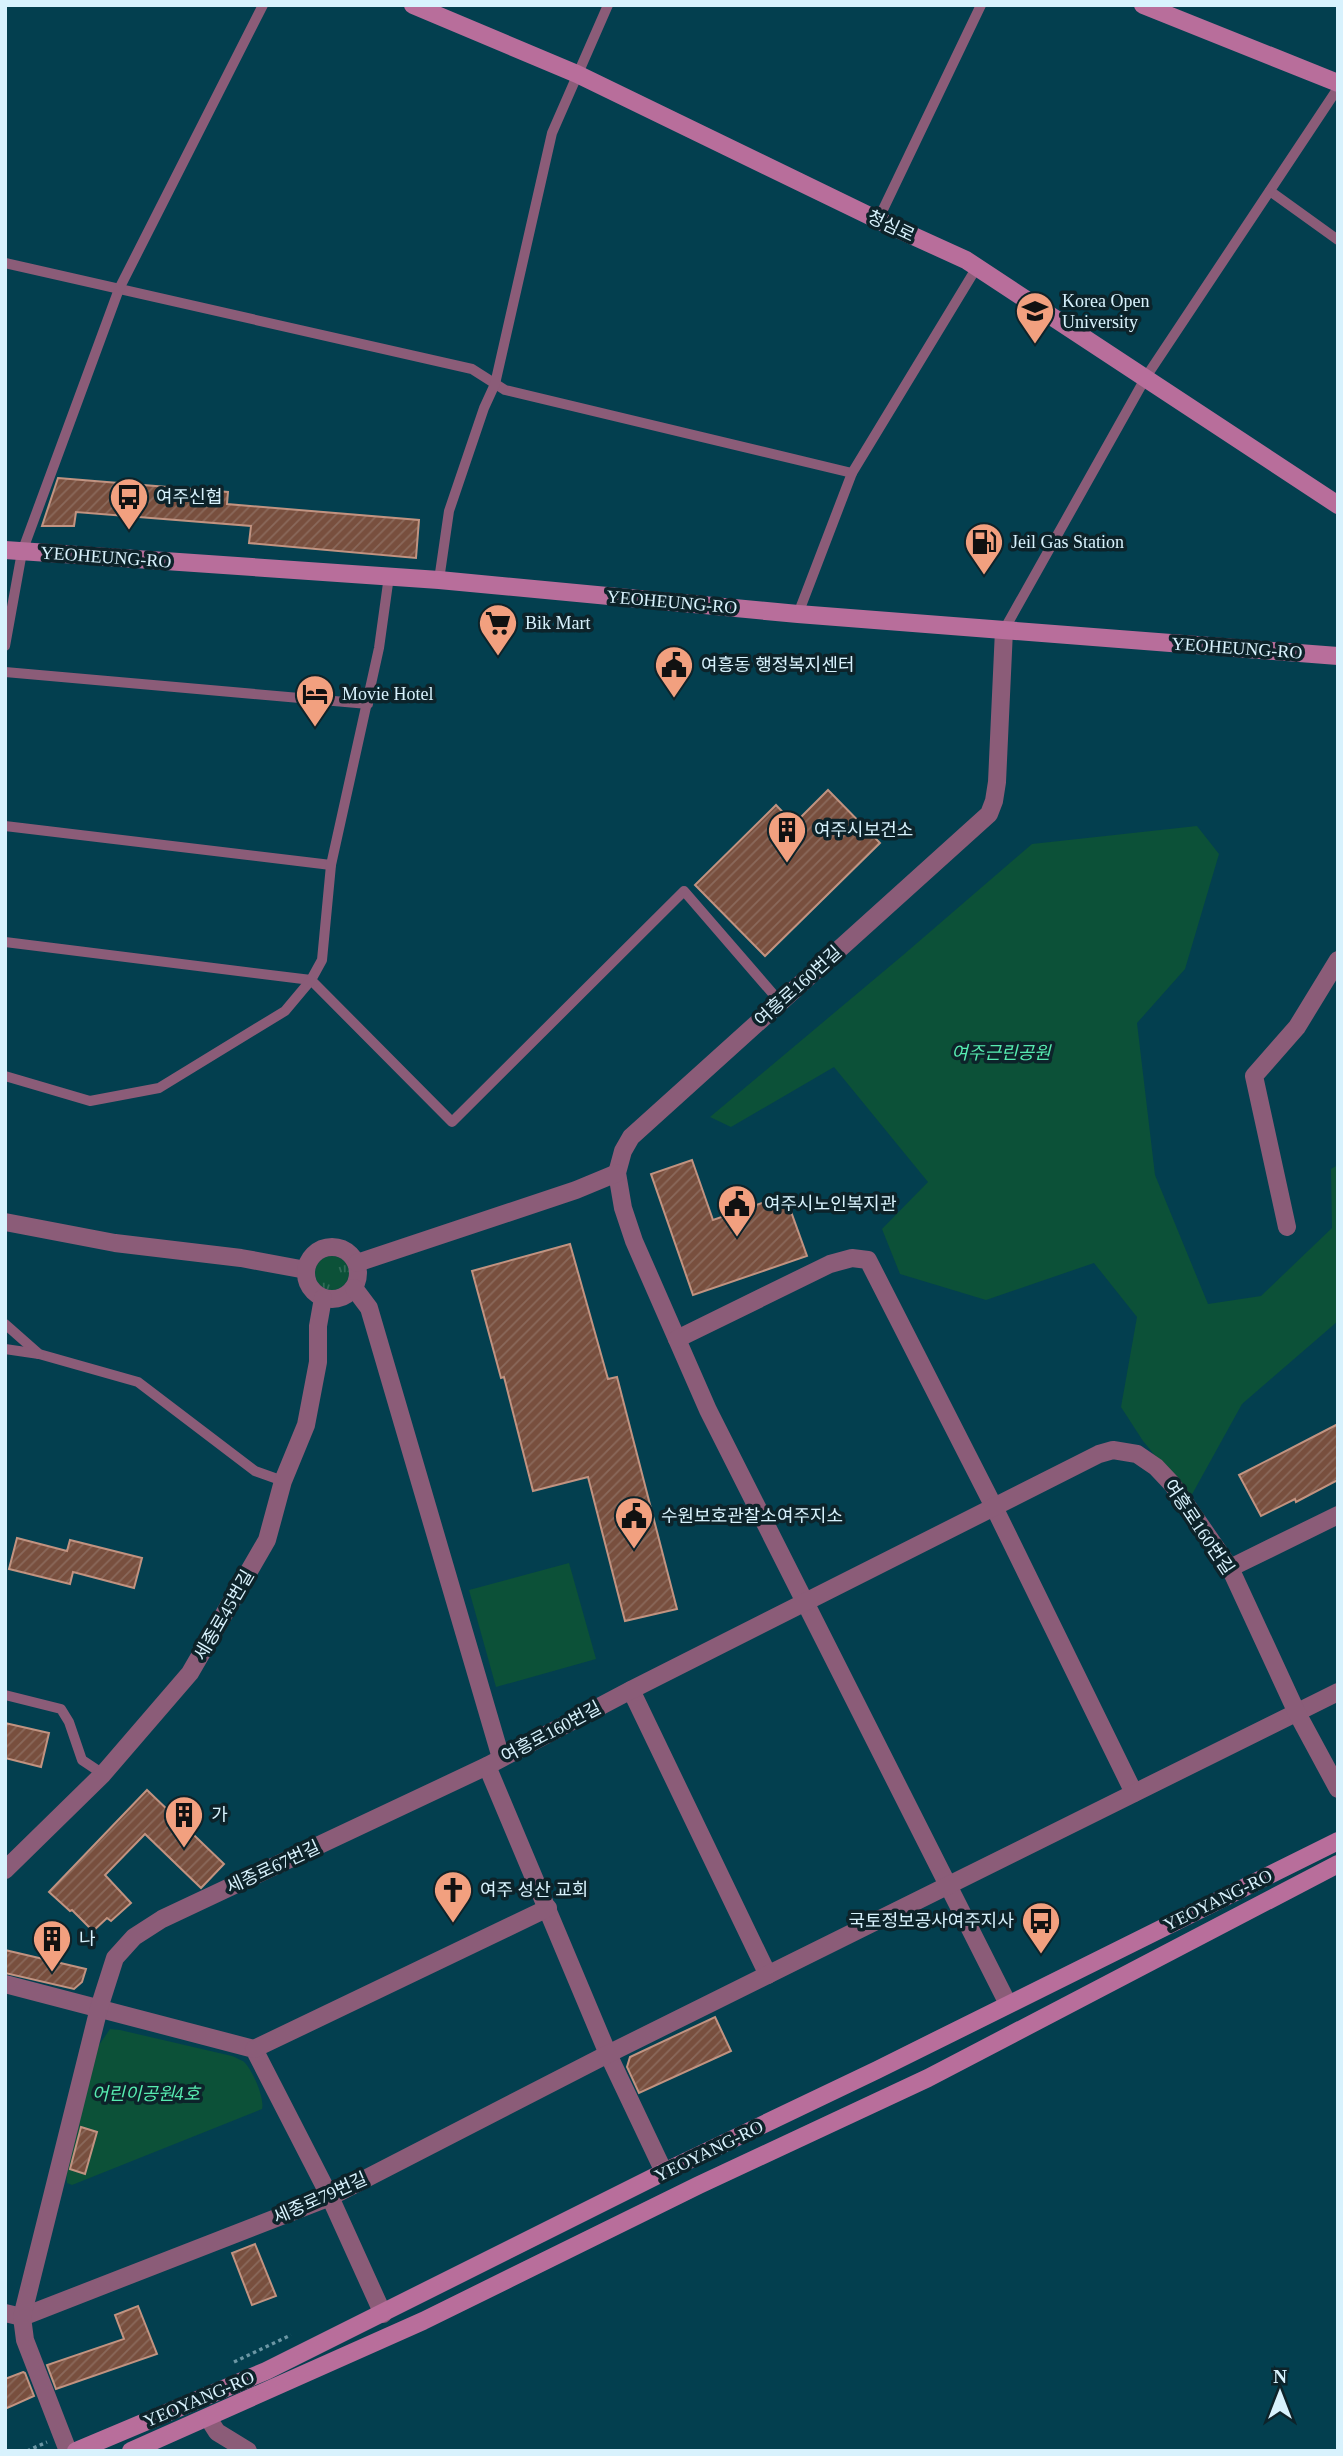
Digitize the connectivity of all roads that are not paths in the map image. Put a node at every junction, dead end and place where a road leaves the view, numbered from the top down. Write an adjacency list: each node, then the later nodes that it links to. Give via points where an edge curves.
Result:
1 (263, 5): 13 (lane)
2 (412, 5): 6 (street, 청심로)
3 (608, 5): 6 (lane)
4 (981, 5): 9 (lane)
5 (1143, 5): 7 (street)
6 (577, 74): 9 (street, 청심로); 15 (lane, via 552,134)
7 (1338, 85): 8 (lane)
8 (1270, 191): 10 (lane); 14 (lane)
9 (878, 220): 12 (street, 청심로)
10 (1338, 240)
11 (5, 263): 13 (lane)
12 (977, 267): 14 (street, 청심로); 16 (lane)
13 (119, 289): 15 (lane, via 472,369); 18 (lane)
14 (1146, 377): 17 (street, 청심로); 22 (lane)
15 (495, 384): 16 (lane); 20 (lane, via 449,511)
16 (852, 473): 21 (lane)
17 (1338, 505)
18 (14, 551): 19 (street, YEOHEUNG-RO); 23 (lane)
19 (389, 576): 20 (street, YEOHEUNG-RO); 26 (lane)
20 (439, 580): 21 (street, YEOHEUNG-RO)
21 (798, 614): 22 (street, YEOHEUNG-RO)
22 (1004, 630): 24 (street, YEOHEUNG-RO); 32 (street, 여흥로160번길, via 997,782 989,814)
23 (5, 646)
24 (1338, 656)
25 (5, 672): 26 (lane)
26 (368, 705): 28 (lane)
27 (5, 826): 28 (lane)
28 (331, 865): 31 (lane, via 322,960)
29 (5, 942): 31 (lane)
30 (1338, 960): 36 (street, via 1297,1027 1254,1076)
31 (311, 979): 32 (lane, via 452,1122 684,891); 33 (lane, via 285,1011 159,1088 90,1101)
32 (780, 1002): 34 (street, 여흥로160번길, via 631,1137)
33 (5, 1076)
34 (617, 1172): 37 (street); 42 (street, via 634,1241)
35 (5, 1222): 38 (street)
36 (1287, 1227)
37 (356, 1263): 38 (street, via 346,1251 330,1247 314,1254); 39 (street, via 359,1272)
38 (306, 1270): 40 (street, via 310,1287)
39 (354, 1288): 40 (street, via 340,1298); 54 (street, via 369,1308)
40 (323, 1298): 45 (street, 세종로45번길, via 318,1362 306,1425)
41 (5, 1324): 44 (lane)
42 (677, 1339): 46 (street, via 830,1264 852,1258 868,1260); 49 (street)
43 (5, 1349): 44 (lane)
44 (39, 1354): 45 (lane, via 138,1382 255,1471)
45 (283, 1481): 55 (street, 세종로45번길, via 267,1540 190,1673)
46 (994, 1507): 48 (street, 여흥로160번길, via 1099,1454 1113,1450 1137,1454 1172,1484); 49 (street, 여흥로160번길); 57 (street)
47 (1338, 1515): 48 (street)
48 (1230, 1568): 53 (street, 여흥로160번길)
49 (805, 1602): 50 (street, 여흥로160번길); 61 (street)
50 (631, 1690): 54 (street, 여흥로160번길); 63 (street)
51 (1338, 1692): 53 (street)
52 (5, 1695): 55 (lane, via 61,1709 82,1760)
53 (1297, 1713): 56 (street, 여흥로160번길); 57 (street)
54 (494, 1762): 62 (street, 여흥로160번길); 66 (street, 세종로67번길, via 162,1919 134,1937 115,1958)
55 (103, 1774): 60 (street, 세종로45번길)
56 (1338, 1789)
57 (1133, 1793): 61 (street)
58 (1338, 1842): 65 (street, YEOYANG-RO)
59 (1338, 1864): 67 (street, YEOYANG-RO)
60 (5, 1870)
61 (947, 1886): 63 (street); 65 (street)
62 (548, 1908): 68 (street); 69 (street, 여흥로160번길)
63 (768, 1975): 69 (street)
64 (5, 1984): 66 (street)
65 (1009, 2004): 67 (street); 70 (street, YEOYANG-RO)
66 (99, 2008): 68 (street); 73 (street)
67 (1022, 2029): 75 (street, YEOYANG-RO, via 423,2321)
68 (254, 2049): 71 (street)
69 (608, 2054): 70 (street, 여흥로160번길); 71 (street, 세종로79번길)
70 (664, 2172): 72 (street, YEOYANG-RO)
71 (330, 2197): 72 (street); 73 (street, 세종로79번길)
72 (383, 2314): 74 (street, YEOYANG-RO)
73 (14, 2315): 76 (street)
74 (200, 2399): 75 (street); 77 (street, YEOYANG-RO)
75 (208, 2418): 78 (street, YEOYANG-RO); 79 (street, via 217,2432)
76 (68, 2451)
77 (76, 2451)
78 (131, 2451)
79 (248, 2451)

